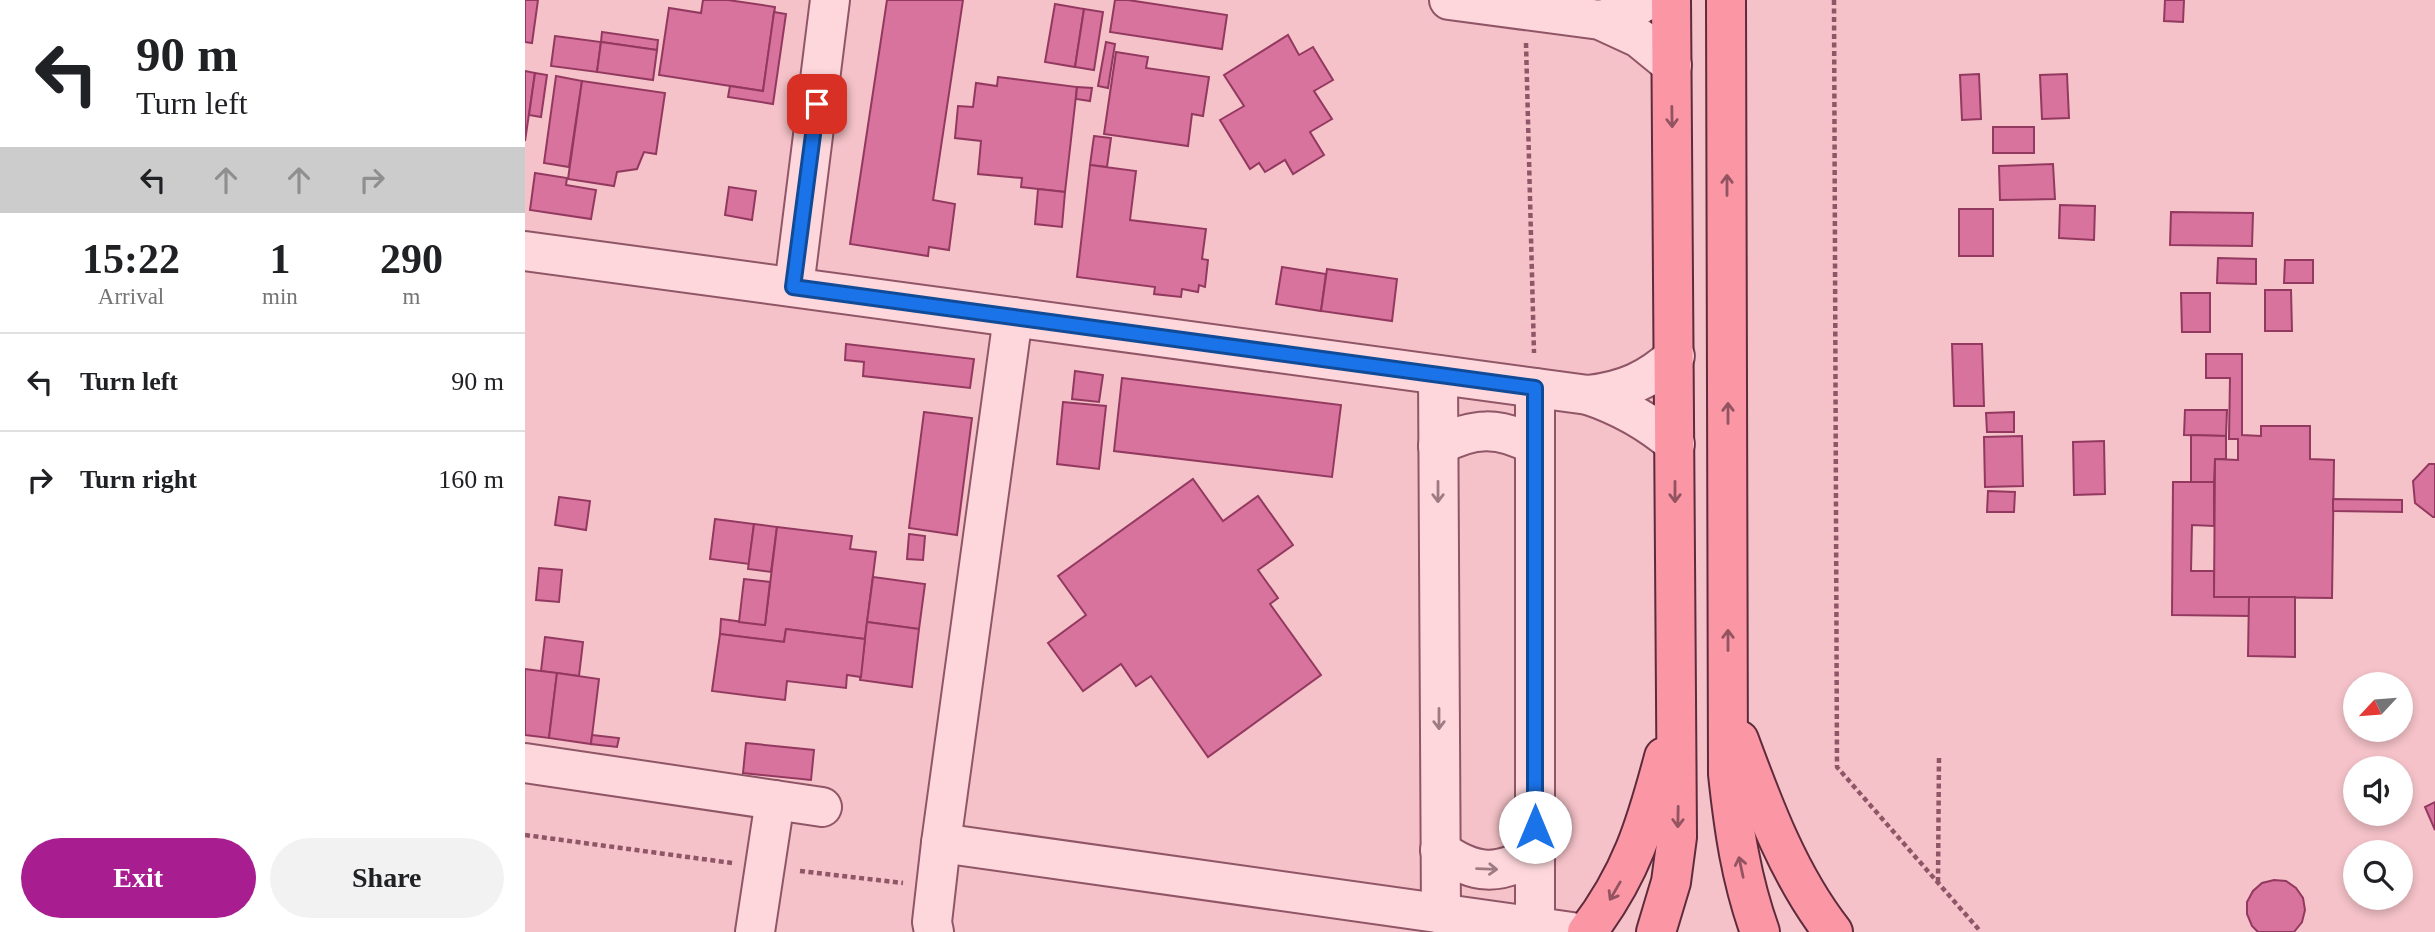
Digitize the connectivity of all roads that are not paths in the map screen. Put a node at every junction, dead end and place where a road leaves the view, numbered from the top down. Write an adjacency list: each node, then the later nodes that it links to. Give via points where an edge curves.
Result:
1 (830, 0): 9 (street)
2 (1449, 0): 6 (street)
3 (1648, 0): 6 (street)
4 (1671, 0): 7 (main road)
5 (1726, 0): 19 (main road, one-way to 5)
6 (1600, 20): 7 (street, via 1639,37)
7 (1672, 65): 11 (main road, one-way to 11)
8 (525, 251): 9 (street)
9 (793, 287): 10 (street)
10 (1013, 317): 12 (street); 23 (street)
11 (1675, 356): 14 (street, via 1636,385); 15 (main road)
12 (1438, 375): 13 (street); 16 (street)
13 (1535, 388): 14 (street); 17 (street)
14 (1588, 395): 15 (street, via 1634,414)
15 (1675, 444): 18 (main road, one-way to 18)
16 (1438, 446): 17 (street, via 1486,431); 24 (street, one-way to 24)
17 (1535, 446): 25 (street)
18 (1676, 711): 30 (main road, one-way to 30, via 1635,853); 31 (main road, one-way to 31, via 1677,837 1671,882)
19 (1729, 713): 32 (main road, one-way to 19, via 1734,835); 33 (main road, via 1787,856)
20 (525, 763): 21 (street)
21 (775, 800): 22 (street); 29 (street)
22 (821, 807)
23 (941, 843): 26 (street); 27 (street)
24 (1440, 850): 25 (street, one-way to 25, via 1477,870 1517,865); 26 (street)
25 (1535, 854): 28 (street)
26 (1441, 914): 28 (street)
27 (931, 929)
28 (1554, 930)
29 (755, 932)
30 (1587, 932)
31 (1656, 932)
32 (1760, 932)
33 (1833, 932)

